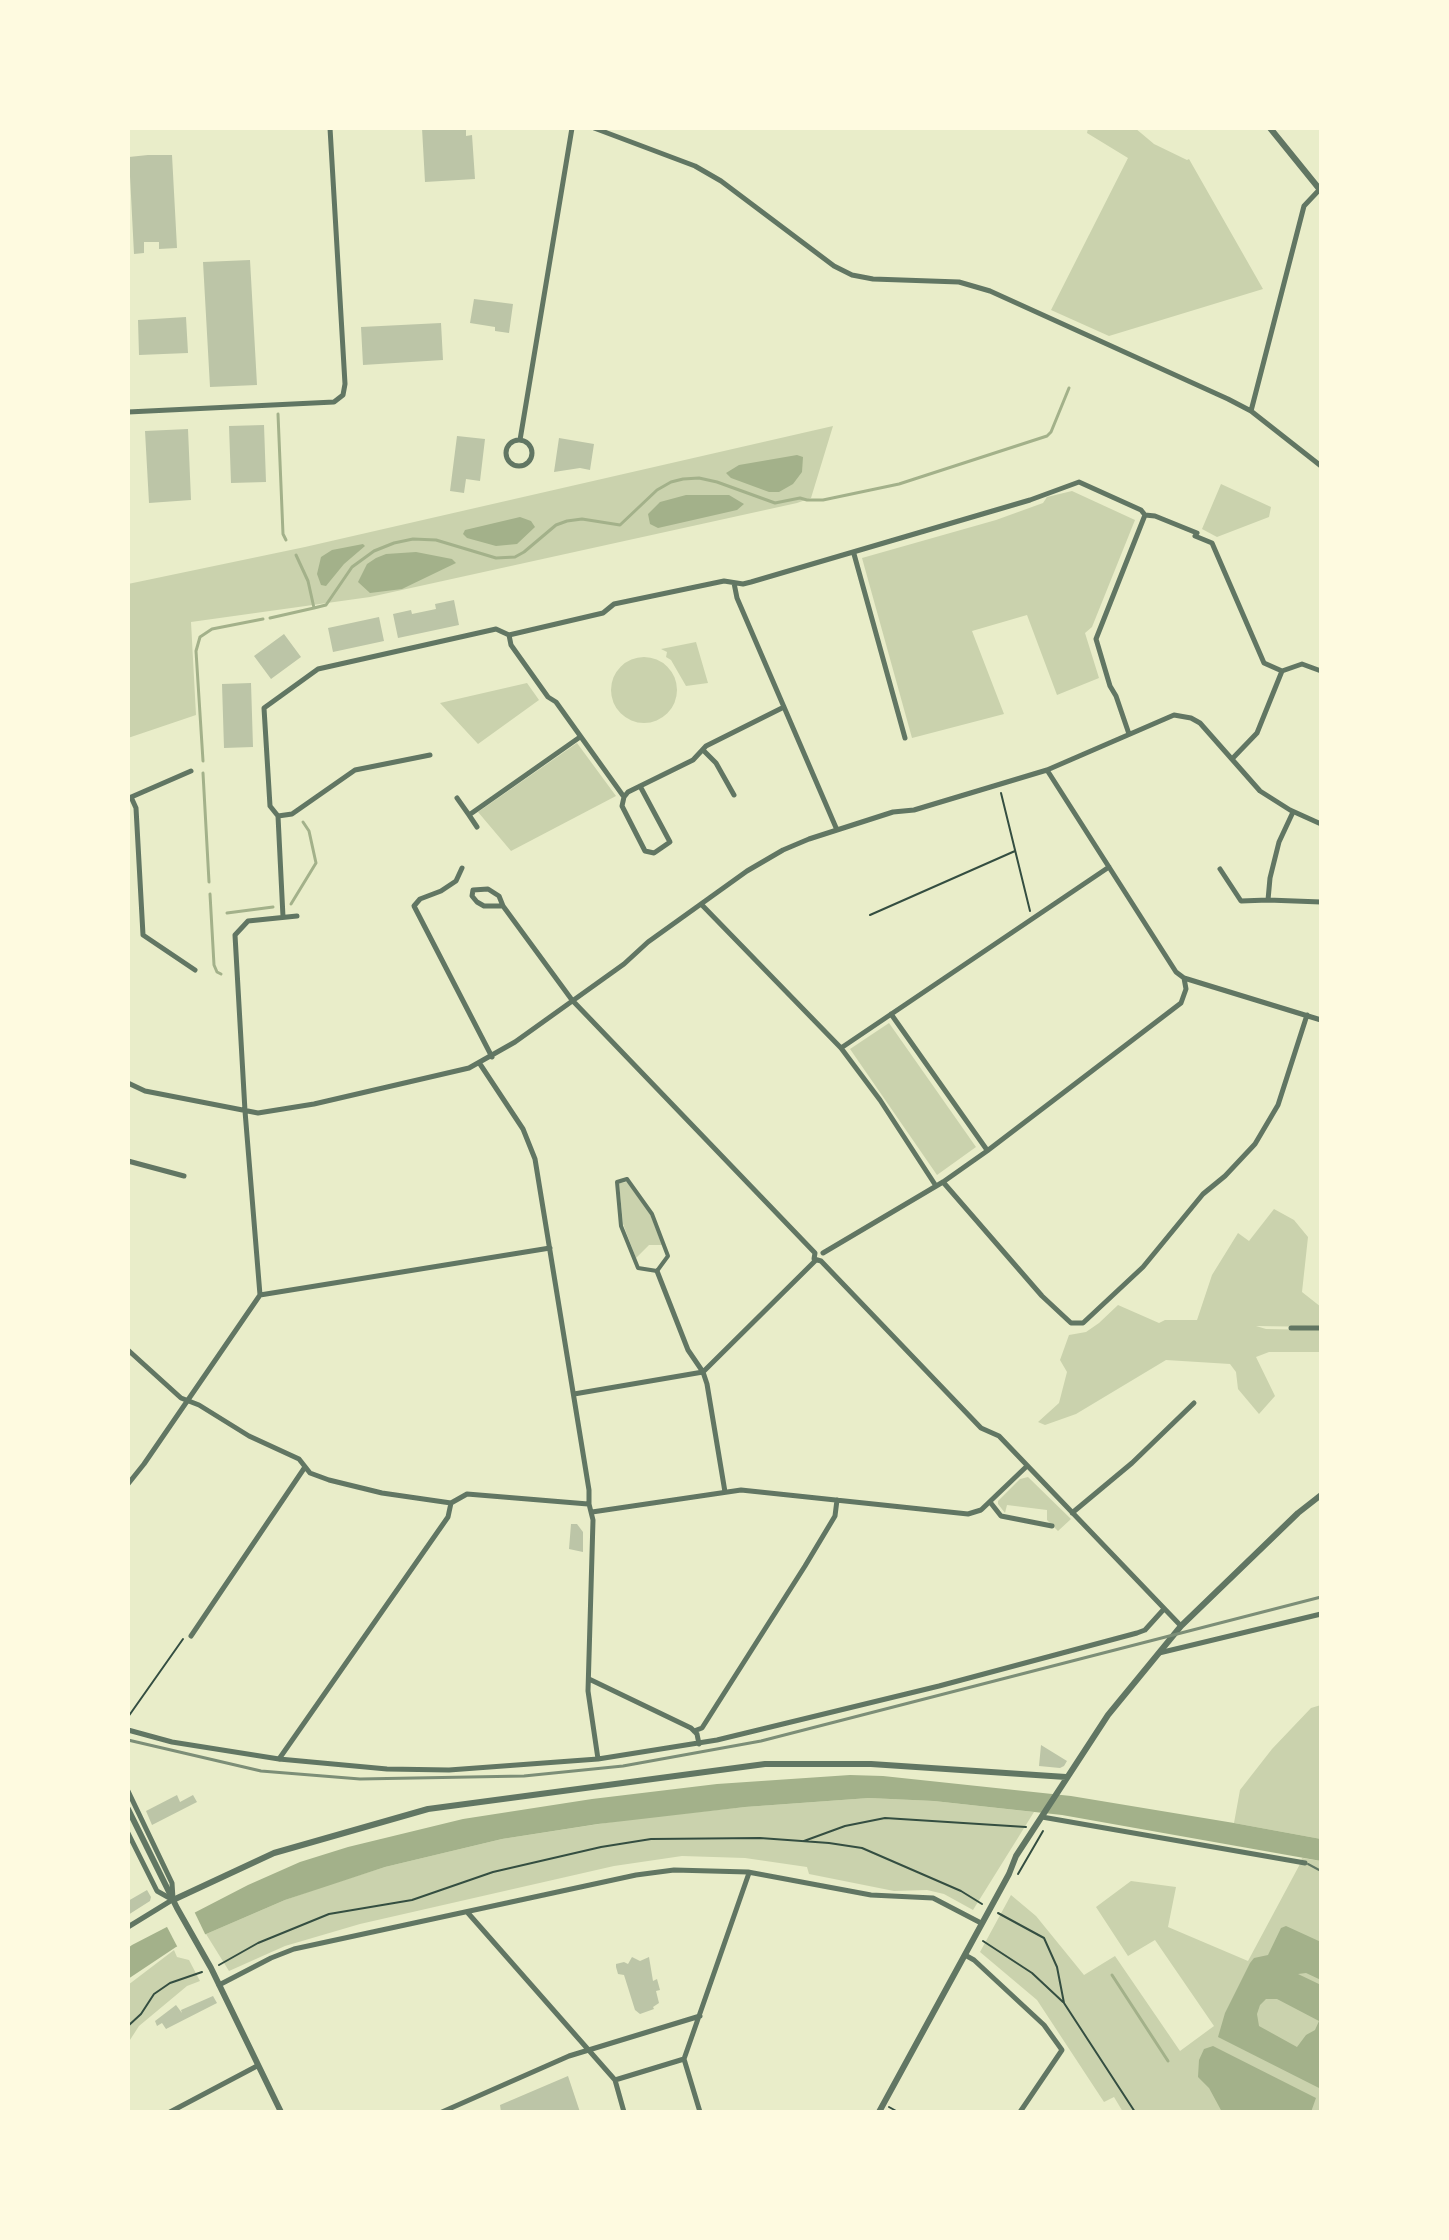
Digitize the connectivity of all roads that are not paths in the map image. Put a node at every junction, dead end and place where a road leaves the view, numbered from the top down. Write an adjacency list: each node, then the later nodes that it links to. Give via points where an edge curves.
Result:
1 (330, 128): 7 (street, via 343,395 334,402)
2 (572, 128): 8 (street)
3 (594, 128): 6 (street, via 695,166 852,275 978,286)
4 (1270, 128): 5 (street)
5 (1320, 190): 6 (street, via 1304,206)
6 (1251, 411): 9 (street)
7 (128, 412)
8 (520, 440): 8 (street, via 507,453 517,465 528,462 532,454 530,445)
9 (1321, 466)
10 (1145, 515): 11 (street, via 1079,482); 14 (street, via 1212,543 1264,663); 17 (street, via 1096,639)
11 (854, 554): 12 (street); 19 (street)
12 (734, 583): 13 (street, via 614,604 603,613); 16 (street)
13 (509, 635): 18 (street, via 511,645); 32 (street, via 496,629 318,669 264,708 270,806)
14 (1282, 671): 15 (street, via 1302,664); 22 (street, via 1257,733)
15 (1321, 671)
16 (784, 707): 20 (street); 35 (street)
17 (1129, 734): 22 (street, via 1182,715 1200,723); 23 (street)
18 (580, 737): 27 (street); 31 (street)
19 (905, 738)
20 (702, 750): 25 (street, via 693,760); 26 (street)
21 (430, 755): 32 (street, via 355,770 292,814)
22 (1232, 759): 30 (street, via 1260,791)
23 (1047, 770): 35 (street); 36 (street)
24 (191, 771): 28 (street)
25 (640, 786): 27 (street); 27 (street, via 670,842 654,853 645,851 622,806)
26 (734, 795)
27 (624, 797)
28 (130, 798): 45 (street, via 136,808 143,935)
29 (457, 798): 31 (street)
30 (1293, 812): 33 (street); 39 (street, via 1279,842)
31 (469, 815): 34 (street)
32 (278, 816): 44 (street)
33 (1321, 824)
34 (477, 827)
35 (837, 830): 41 (street, via 765,860)
36 (1109, 867): 46 (street); 48 (street)
37 (462, 868): 52 (street, via 456,881 414,906)
38 (1220, 869): 39 (street, via 1241,901)
39 (1268, 900): 40 (street)
40 (1321, 902)
41 (701, 904): 47 (street); 51 (street)
42 (503, 906): 42 (street, via 492,891 473,890 472,896 484,906); 47 (street)
43 (297, 916): 44 (street)
44 (283, 917): 55 (street, via 248,921 235,935)
45 (195, 970)
46 (1184, 978): 49 (street); 56 (street, via 1181,1003)
47 (572, 1000): 52 (street); 61 (street)
48 (891, 1014): 51 (street); 56 (street)
49 (1307, 1015): 50 (street); 59 (street, via 1278,1105 1255,1144 1203,1194 1143,1267 1083,1323 1071,1323 1042,1296)
50 (1321, 1020)
51 (841, 1048): 59 (street)
52 (492, 1057): 53 (street)
53 (480, 1064): 55 (street, via 314,1104); 60 (street, via 523,1129 535,1159)
54 (128, 1083): 55 (street)
55 (245, 1111): 63 (street)
56 (987, 1151): 59 (street)
57 (128, 1161): 58 (street)
58 (184, 1176)
59 (940, 1184): 61 (street)
60 (550, 1248): 63 (street); 68 (street)
61 (819, 1257): 67 (street); 71 (street, via 981,1428 999,1436)
62 (657, 1271): 62 (street, via 668,1256 652,1214 627,1179 617,1182 621,1226 638,1268); 67 (street, via 688,1350)
63 (260, 1295): 69 (street)
64 (1291, 1328): 65 (street)
65 (1321, 1328)
66 (128, 1350): 69 (street)
67 (703, 1372): 68 (street); 74 (street)
68 (574, 1394): 79 (street)
69 (187, 1401): 72 (street, via 299,1459); 73 (street)
70 (1194, 1403): 81 (street)
71 (1027, 1466): 77 (street); 81 (street)
72 (305, 1467): 78 (street, via 361,1488); 86 (street)
73 (128, 1484)
74 (725, 1492): 76 (street); 80 (street)
75 (1321, 1495): 85 (street)
76 (837, 1500): 77 (street, via 968,1514); 90 (street, via 835,1516 798,1578 702,1728)
77 (990, 1502): 82 (street, via 1001,1516)
78 (451, 1503): 79 (street, via 467,1494); 92 (street, via 448,1517)
79 (589, 1504): 80 (street)
80 (592, 1512): 88 (street)
81 (1072, 1513): 83 (street)
82 (1052, 1526)
83 (1164, 1609): 85 (street); 91 (street, via 1137,1633)
84 (1321, 1614): 87 (street)
85 (1181, 1626): 87 (street)
86 (191, 1636)
87 (1157, 1654): 94 (street)
88 (589, 1679): 90 (street); 93 (street)
89 (128, 1730): 92 (street)
90 (694, 1731): 91 (street)
91 (699, 1744): 93 (street)
92 (279, 1759): 93 (street, via 449,1770)
93 (598, 1759)
94 (1066, 1777): 97 (street); 102 (street, via 871,1764 765,1764 428,1809 274,1853)
95 (128, 1791): 102 (street, via 172,1883)
96 (128, 1809): 102 (street)
97 (1042, 1815): 99 (street); 104 (street)
98 (128, 1833): 102 (street, via 157,1891)
99 (1305, 1863): 100 (lane)
100 (1321, 1871)
101 (749, 1873): 103 (street, via 652,1872); 104 (street, via 871,1895 933,1898); 108 (street)
102 (173, 1900): 105 (street); 107 (street)
103 (468, 1912): 107 (street, via 294,1949); 109 (street)
104 (981, 1923): 106 (street)
105 (128, 1927)
106 (965, 1955): 118 (street); 119 (street, via 1040,2021 1062,2050)
107 (219, 1985): 111 (street)
108 (700, 2016): 109 (street); 110 (street)
109 (590, 2048): 112 (street); 115 (street)
110 (684, 2059): 112 (street); 117 (street)
111 (257, 2066): 113 (street); 114 (street)
112 (615, 2080): 116 (street)
113 (170, 2112)
114 (281, 2112)
115 (442, 2112)
116 (624, 2112)
117 (700, 2112)
118 (879, 2112)
119 (1020, 2112)

